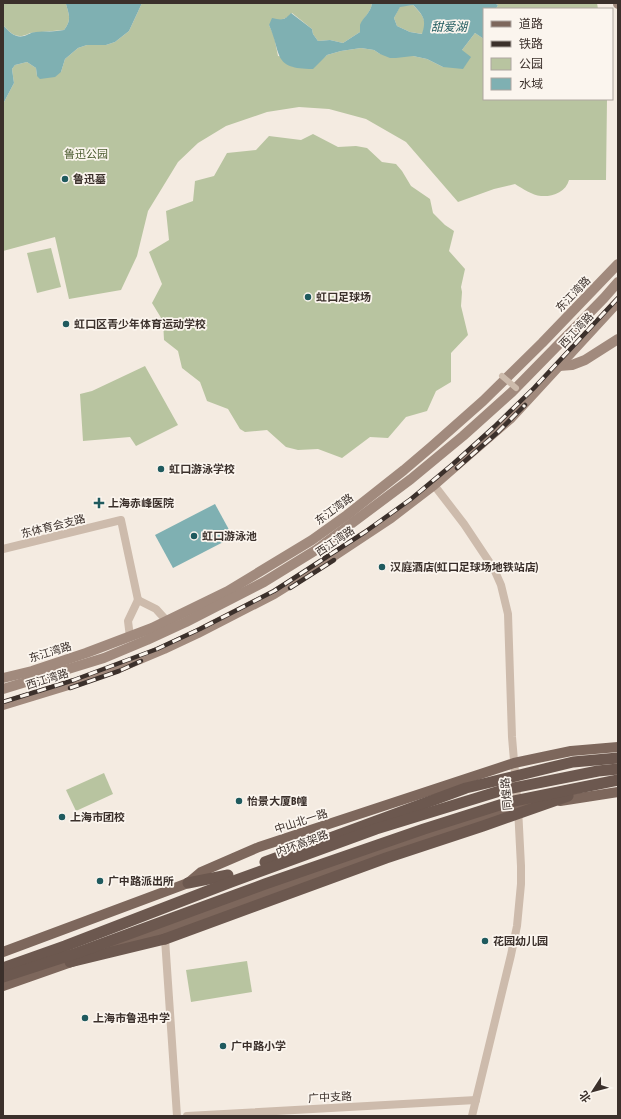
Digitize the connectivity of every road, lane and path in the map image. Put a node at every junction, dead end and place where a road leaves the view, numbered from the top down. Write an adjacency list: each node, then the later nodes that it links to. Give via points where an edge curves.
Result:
1 (618, 264): 11 (main road, 东江湾路, via 483,401 382,488 292,552 228,591)
2 (618, 282): 14 (main road, 东江湾路, via 517,386 463,436 411,479 316,550 264,582 147,640 104,658)
3 (618, 302): 5 (main road, 西江湾路)
4 (618, 339): 5 (main road, via 585,360)
5 (559, 366): 8 (main road, 西江湾路, via 510,419)
6 (502, 376): 7 (street, bridge)
7 (516, 388)
8 (434, 485): 15 (main road, 西江湾路, via 391,518 311,571 274,594 198,633 126,665); 18 (street, 同煌路, via 484,553 501,585 508,614)
9 (3, 549): 10 (street, 东体育会支路, via 121,520)
10 (138, 600): 11 (street, via 156,610); 12 (street, via 128,622)
11 (166, 620): 12 (main road, 东江湾路)
12 (130, 637): 13 (main road, 东江湾路, via 32,671)
13 (3, 678)
14 (3, 689)
15 (3, 705)
16 (618, 747): 18 (main road, 中山北一路, via 571,751)
17 (618, 758): 23 (highway, bridge, via 574,762 466,788 228,876)
18 (514, 763): 22 (street, 同煌路); 23 (main road, 中山北一路, via 259,847 201,872)
19 (618, 769): 27 (highway, 内环高架路, bridge, via 503,790 376,829)
20 (615, 781): 24 (highway, bridge, via 386,858); 28 (highway, bridge, via 509,802 265,884)
21 (618, 792): 22 (main road)
22 (518, 808): 26 (main road, via 469,822); 30 (street, 同煌路, via 521,866 516,926)
23 (188, 884): 25 (main road, 中山北一路)
24 (165, 939): 26 (highway); 31 (street)
25 (3, 952)
26 (70, 962): 29 (main road)
27 (3, 968)
28 (3, 978)
29 (3, 986)
30 (476, 1100): 32 (street, 广中支路); 33 (street, 同煌路)
31 (177, 1116)
32 (187, 1116)
33 (472, 1116)

